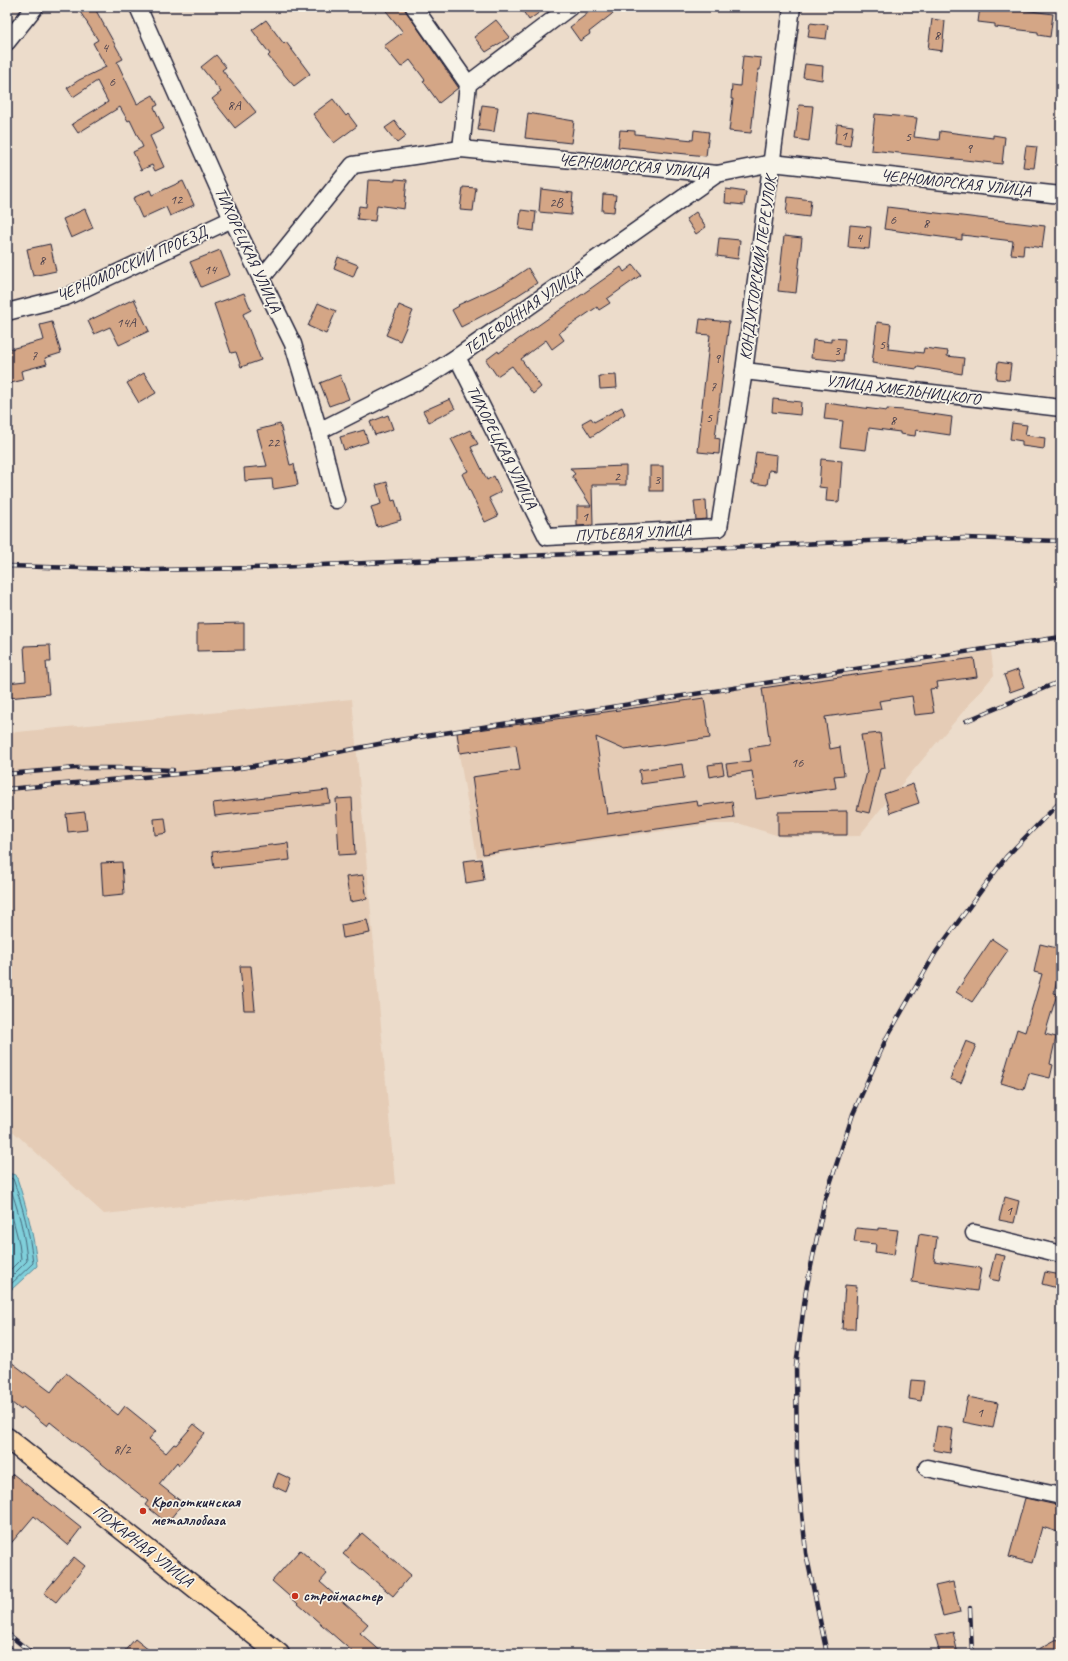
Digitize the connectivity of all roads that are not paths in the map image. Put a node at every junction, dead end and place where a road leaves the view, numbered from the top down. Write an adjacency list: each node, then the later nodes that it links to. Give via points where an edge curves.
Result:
1 (35, 7): 6 (street)
2 (138, 7): 12 (street, ТИХОРЕЦКАЯ УЛИЦА)
3 (414, 7): 7 (street)
4 (570, 7): 7 (street)
5 (792, 7): 9 (street, КОНДУКТОРСКИЙ ПЕРЕУЛОК)
6 (7, 42)
7 (468, 84): 8 (street)
8 (461, 149): 10 (street, ЧЕРНОМОРСКАЯ УЛИЦА); 13 (street, ЧЕРНОМОРСКАЯ УЛИЦА, via 353,165)
9 (772, 163): 10 (street, ЧЕРНОМОРСКАЯ УЛИЦА); 11 (street, ЧЕРНОМОРСКАЯ УЛИЦА); 16 (street, КОНДУКТОРСКИЙ ПЕРЕУЛОК)
10 (717, 174): 15 (street, ТЕЛЕФОННАЯ УЛИЦА)
11 (1061, 195)
12 (232, 219): 13 (street, ТИХОРЕЦКАЯ УЛИЦА); 14 (street, ЧЕРНОМОРСКИЙ ПРОЕЗД, via 66,297)
13 (261, 279): 18 (street, ТИХОРЕЦКАЯ УЛИЦА, via 293,344)
14 (7, 312)
15 (457, 357): 18 (street, ТЕЛЕФОННАЯ УЛИЦА, via 426,377); 21 (street, ТИХОРЕЦКАЯ УЛИЦА)
16 (744, 371): 17 (street, УЛИЦА ХМЕЛЬНИЦКОГО); 20 (street, КОНДУКТОРСКИЙ ПЕРЕУЛОК)
17 (1061, 408)
18 (319, 431): 19 (street, ТИХОРЕЦКАЯ УЛИЦА)
19 (336, 500)
20 (719, 528): 21 (street, ПУТЬЕВАЯ УЛИЦА)
21 (546, 537)
22 (974, 1233): 23 (street)
23 (1061, 1254)
24 (7, 1438): 27 (main road, ПОЖАРНАЯ УЛИЦА)
25 (926, 1468): 26 (street)
26 (1061, 1496)
27 (279, 1654)

